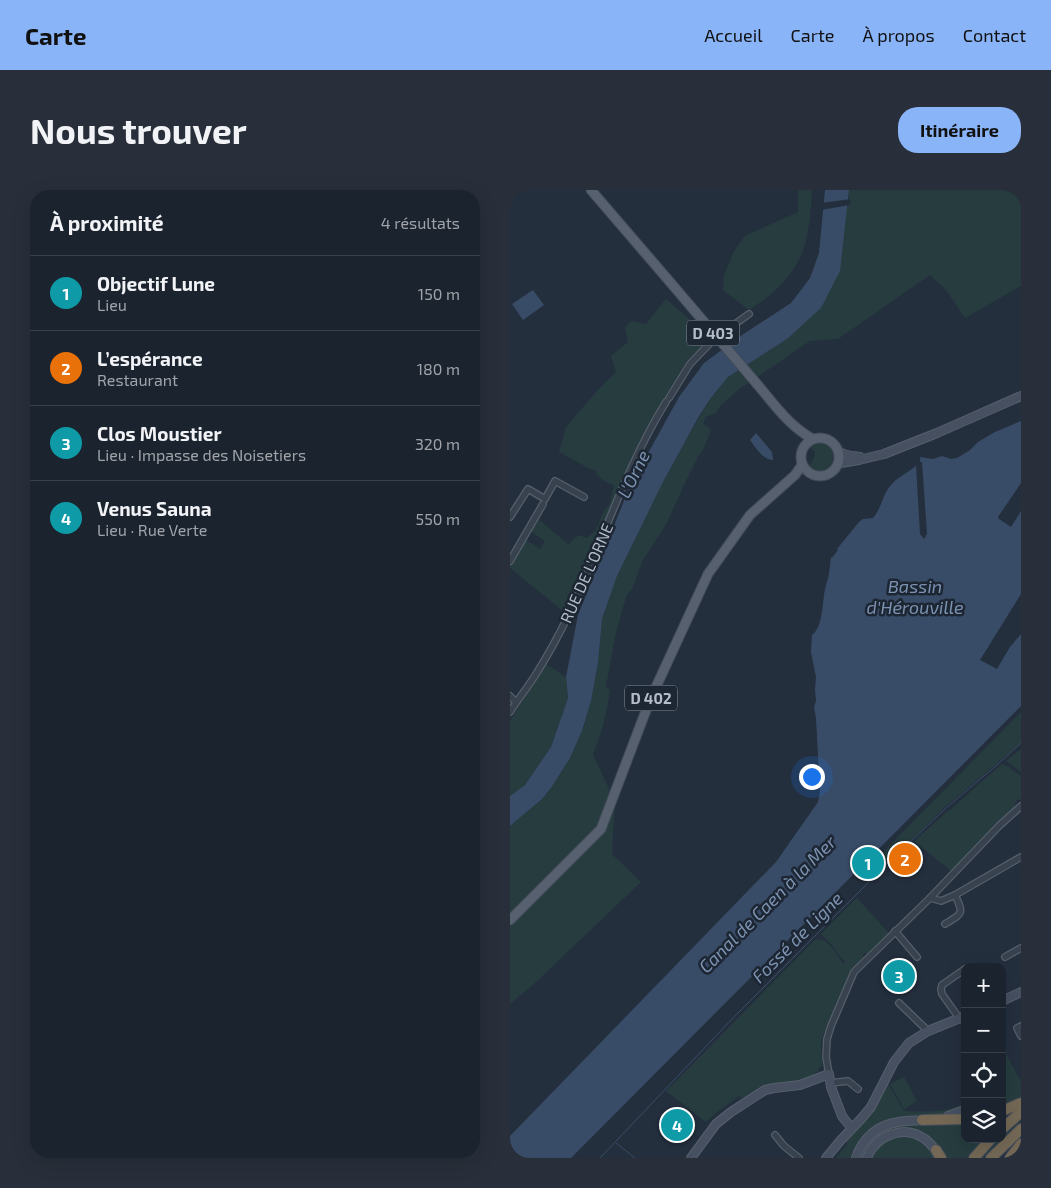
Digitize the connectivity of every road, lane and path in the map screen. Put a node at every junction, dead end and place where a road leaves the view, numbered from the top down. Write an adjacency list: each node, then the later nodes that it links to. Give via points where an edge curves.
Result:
1 (591, 190): 6 (main road, D 403, bridge)
2 (750, 314): 3 (street)
3 (721, 334)
4 (713, 340): 18 (street, RUE DE L'ORNE, via 690,364 668,400 637,457 569,614)
5 (1021, 396): 10 (street, via 909,445)
6 (786, 419): 7 (main road, D 403); 8 (main road, D 403)
7 (813, 439): 8 (main road); 9 (main road, via 830,441)
8 (804, 447): 12 (main road, via 801,456)
9 (838, 451): 10 (street, via 850,456); 11 (main road)
10 (872, 457): 11 (street)
11 (837, 465): 12 (main road, via 832,472 817,476)
12 (805, 468): 24 (main road, D 402, via 750,514 708,574 650,700 601,829)
13 (584, 497): 15 (street, via 555,481 545,499 528,489)
14 (543, 504): 16 (street)
15 (510, 517)
16 (510, 561)
17 (510, 696): 18 (street)
18 (516, 702): 19 (street, RUE DE L'ORNE)
19 (510, 712)
20 (1021, 806): 23 (street)
21 (1021, 857): 22 (street)
22 (955, 895): 23 (street, via 942,901); 25 (street, via 961,911 959,916)
23 (930, 898): 26 (street)
24 (510, 920)
25 (945, 924)
26 (895, 931): 28 (street); 39 (street, via 852,975 826,1039)
27 (1021, 948): 29 (street)
28 (917, 957)
29 (1005, 957)
30 (961, 972): 34 (street, via 941,989)
31 (1021, 992): 32 (street)
32 (1006, 1001)
33 (899, 1003): 37 (street)
34 (961, 1016)
35 (961, 1017): 37 (street)
36 (1019, 1027): 38 (street)
37 (928, 1031): 49 (street, via 909,1043 897,1058 871,1107)
38 (1021, 1036)
39 (829, 1074): 40 (street); 55 (street, via 800,1085 765,1090 716,1124)
40 (830, 1083): 41 (street, via 848,1081); 49 (street, via 842,1116)
41 (858, 1089)
42 (1021, 1103): 43 (highway)
43 (1006, 1109)
44 (961, 1112): 47 (street)
45 (1021, 1112): 48 (highway)
46 (961, 1118): 47 (highway)
47 (922, 1120): 58 (street, via 900,1121 880,1128 864,1142)
48 (1006, 1125)
49 (852, 1128): 57 (street)
50 (1021, 1130): 61 (highway)
51 (775, 1135): 56 (street)
52 (988, 1143): 60 (highway)
53 (1021, 1144): 62 (highway)
54 (939, 1155): 59 (street, via 922,1137 900,1132 883,1138 873,1146)
55 (690, 1158)
56 (799, 1158)
57 (826, 1158)
58 (856, 1158)
59 (867, 1158)
60 (974, 1158)
61 (992, 1158)
62 (1010, 1158)

